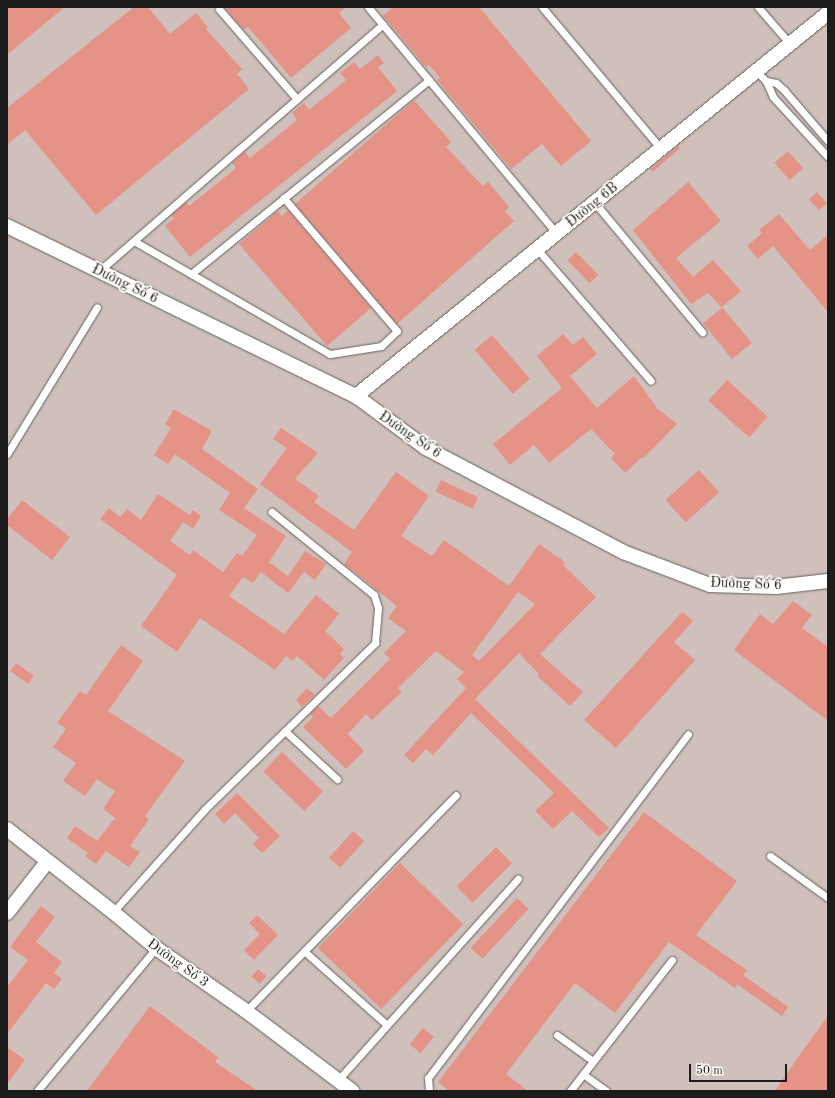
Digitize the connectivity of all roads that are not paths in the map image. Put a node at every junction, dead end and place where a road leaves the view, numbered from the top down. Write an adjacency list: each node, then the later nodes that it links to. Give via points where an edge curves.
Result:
1 (368, 7): 6 (lane)
2 (542, 7): 13 (lane)
3 (758, 7): 7 (lane)
4 (219, 9): 11 (lane)
5 (828, 13): 7 (street, Đường 6B)
6 (383, 24): 9 (lane); 11 (lane)
7 (790, 44): 8 (street, Đường 6B)
8 (756, 71): 10 (lane); 13 (street, Đường 6B)
9 (429, 80): 15 (lane); 18 (lane)
10 (766, 81): 12 (lane, via 776,83 784,90); 14 (lane, via 773,97)
11 (297, 99): 19 (lane)
12 (828, 140)
13 (661, 149): 16 (street, Đường 6B)
14 (828, 157)
15 (284, 198): 22 (lane); 22 (lane, via 397,331 381,346 330,354)
16 (595, 203): 18 (street, Đường 6B); 24 (lane)
17 (7, 226): 21 (street, Đường Số 6)
18 (556, 234): 20 (street, Đường 6B)
19 (134, 241): 21 (lane); 22 (lane)
20 (537, 249): 25 (lane); 26 (street, Đường 6B)
21 (99, 271): 26 (street, Đường Số 6)
22 (191, 274)
23 (97, 308): 27 (lane)
24 (702, 332)
25 (651, 381)
26 (356, 396): 29 (street, Đường Số 6, via 426,448 623,552 710,585 776,586)
27 (7, 454)
28 (272, 512): 30 (lane, via 374,595 378,608 375,643)
29 (828, 581)
30 (285, 731): 32 (lane); 39 (lane, via 205,809)
31 (688, 734): 52 (lane, via 428,1078)
32 (337, 779)
33 (456, 795): 42 (lane)
34 (7, 829): 36 (street, Đường Số 3)
35 (770, 856): 38 (lane)
36 (47, 862): 39 (street, Đường Số 3); 40 (street)
37 (518, 879): 45 (lane)
38 (828, 898)
39 (113, 912): 41 (street, Đường Số 3)
40 (7, 913)
41 (156, 948): 44 (street, Đường Số 3); 50 (lane)
42 (304, 951): 44 (lane); 45 (lane)
43 (672, 960): 47 (lane)
44 (246, 1011): 49 (street, Đường Số 3)
45 (387, 1025): 49 (lane)
46 (557, 1035): 47 (lane)
47 (593, 1061): 48 (lane)
48 (583, 1074): 53 (lane); 54 (lane)
49 (338, 1080): 51 (street, Đường Số 3)
50 (37, 1091)
51 (352, 1091)
52 (429, 1091)
53 (570, 1091)
54 (606, 1091)

